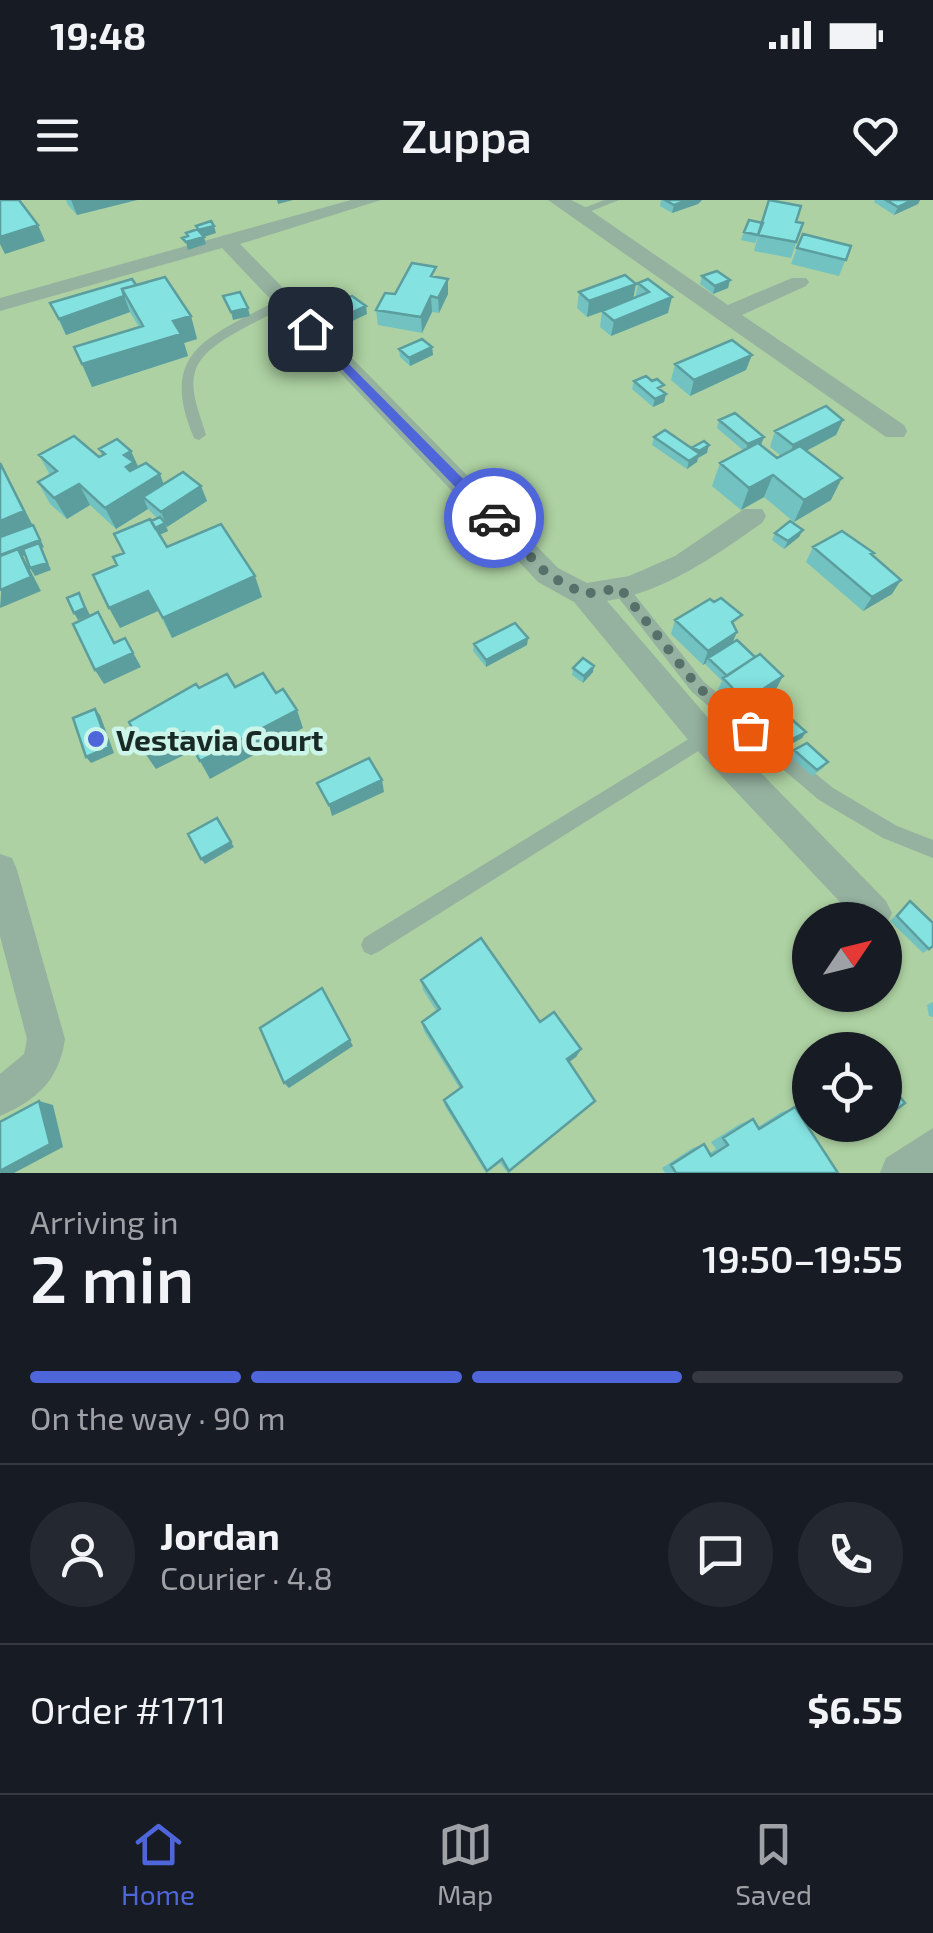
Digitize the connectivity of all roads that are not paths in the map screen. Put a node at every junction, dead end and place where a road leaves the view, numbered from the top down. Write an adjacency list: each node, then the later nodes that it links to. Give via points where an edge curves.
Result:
1 (372, 200): 5 (street)
2 (557, 200): 4 (street)
3 (614, 200): 4 (lane)
4 (580, 212): 9 (street)
5 (226, 241): 7 (street); 8 (street)
6 (799, 282): 9 (street)
7 (4, 297)
8 (284, 302): 11 (lane, via 198,354 188,368); 14 (street, via 548,575)
9 (726, 314): 10 (street)
10 (895, 431)
11 (199, 435)
12 (753, 516): 13 (street, via 685,563)
13 (620, 588): 14 (street); 16 (lane, via 698,687 851,810)
14 (584, 594): 15 (street)
15 (705, 737): 18 (street); 19 (lane)
16 (933, 849)
17 (0, 870): 20 (street, via 46,1039 43,1064)
18 (863, 902)
19 (371, 945)
20 (0, 1096)
21 (933, 1148): 22 (street)
22 (901, 1173)

